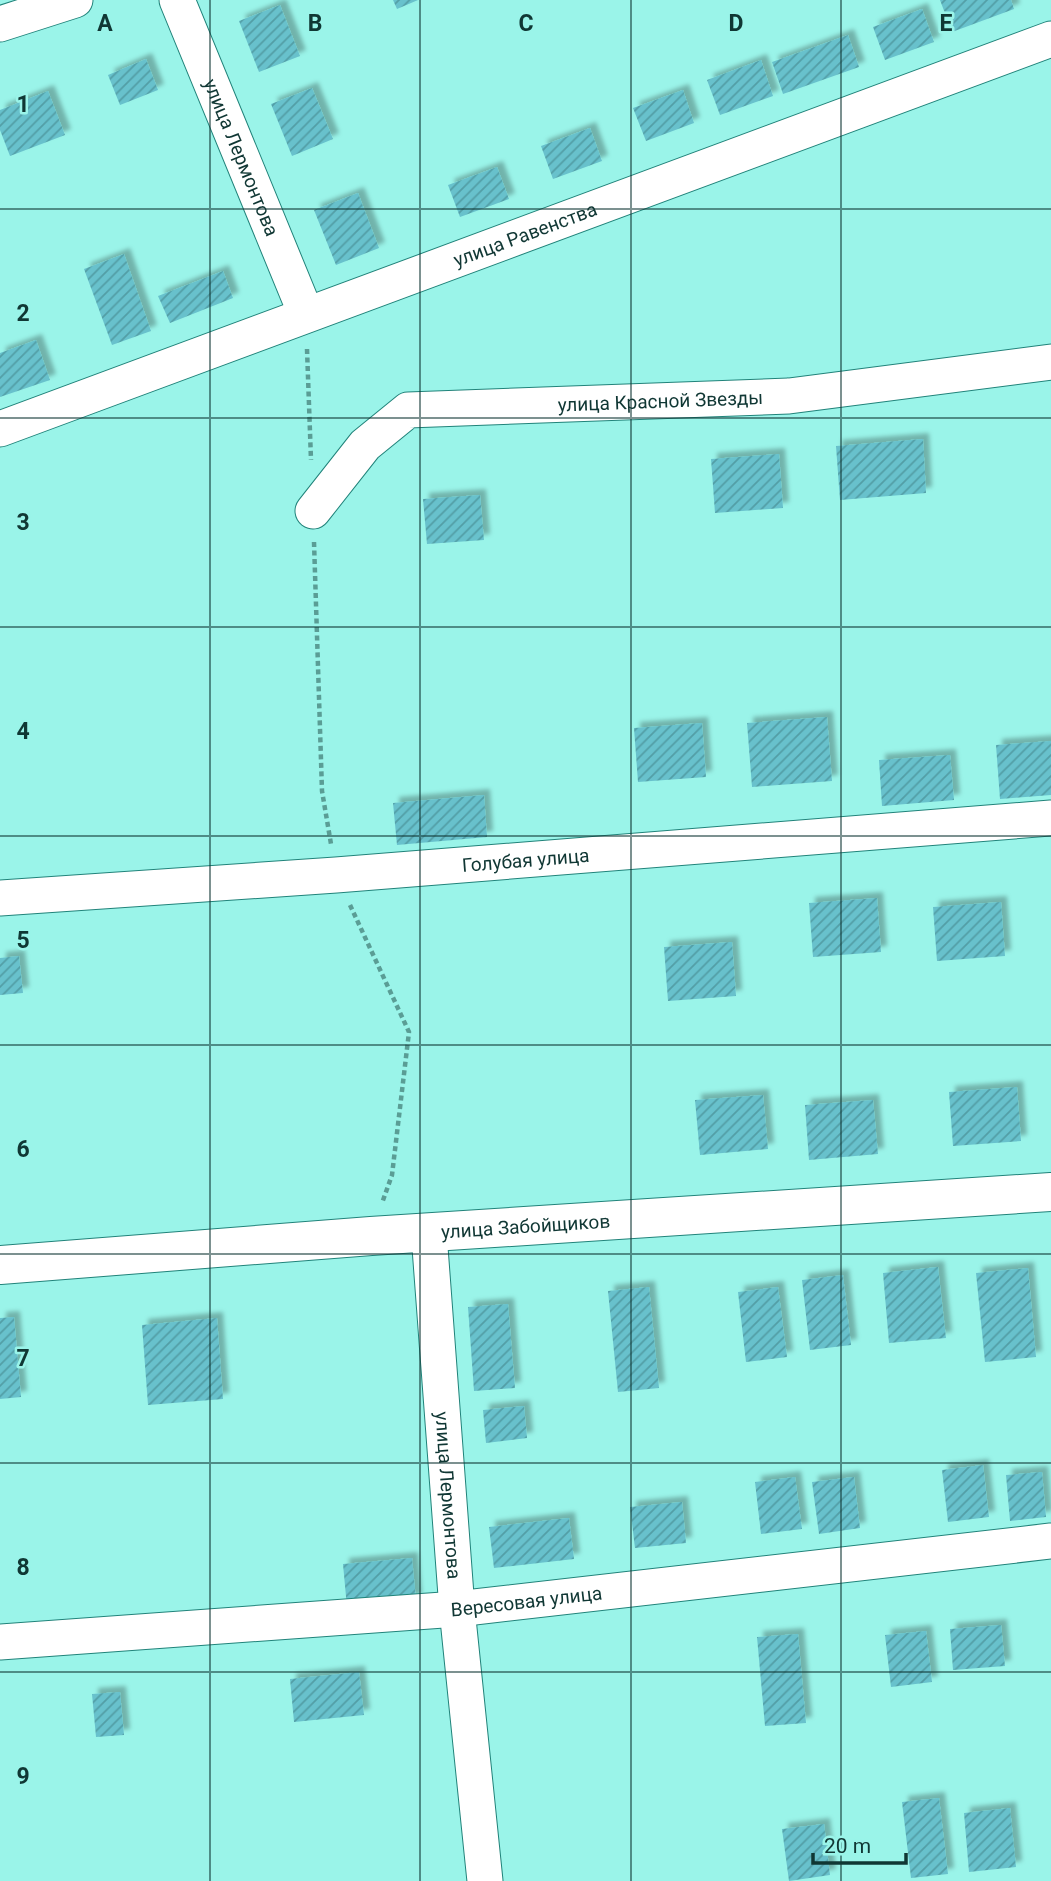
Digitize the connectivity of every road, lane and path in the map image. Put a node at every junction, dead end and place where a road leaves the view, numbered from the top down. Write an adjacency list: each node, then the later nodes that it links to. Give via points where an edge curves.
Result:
1 (75, 0): 3 (street)
2 (177, 0): 5 (street, улица Лермонтова)
3 (0, 24)
4 (1051, 39): 5 (street, улица Равенства)
5 (306, 314): 7 (street, улица Равенства); 8 (path)
6 (1051, 362): 8 (street, улица Красной Звезды, via 789,396 408,410 365,445)
7 (0, 429)
8 (313, 511): 10 (path, via 322,791)
9 (1051, 818): 10 (street, Голубая улица)
10 (337, 875): 11 (street, Голубая улица); 14 (path, via 408,1032 392,1175)
11 (0, 898)
12 (1051, 1192): 13 (street, улица Забойщиков)
13 (429, 1234): 14 (street, улица Забойщиков); 17 (street, улица Лермонтова)
14 (371, 1236): 15 (street, улица Забойщиков)
15 (0, 1265)
16 (1051, 1541): 17 (street, Вересовая улица)
17 (457, 1609): 18 (street, Вересовая улица); 19 (street, улица Лермонтова)
18 (0, 1642)
19 (485, 1881)

